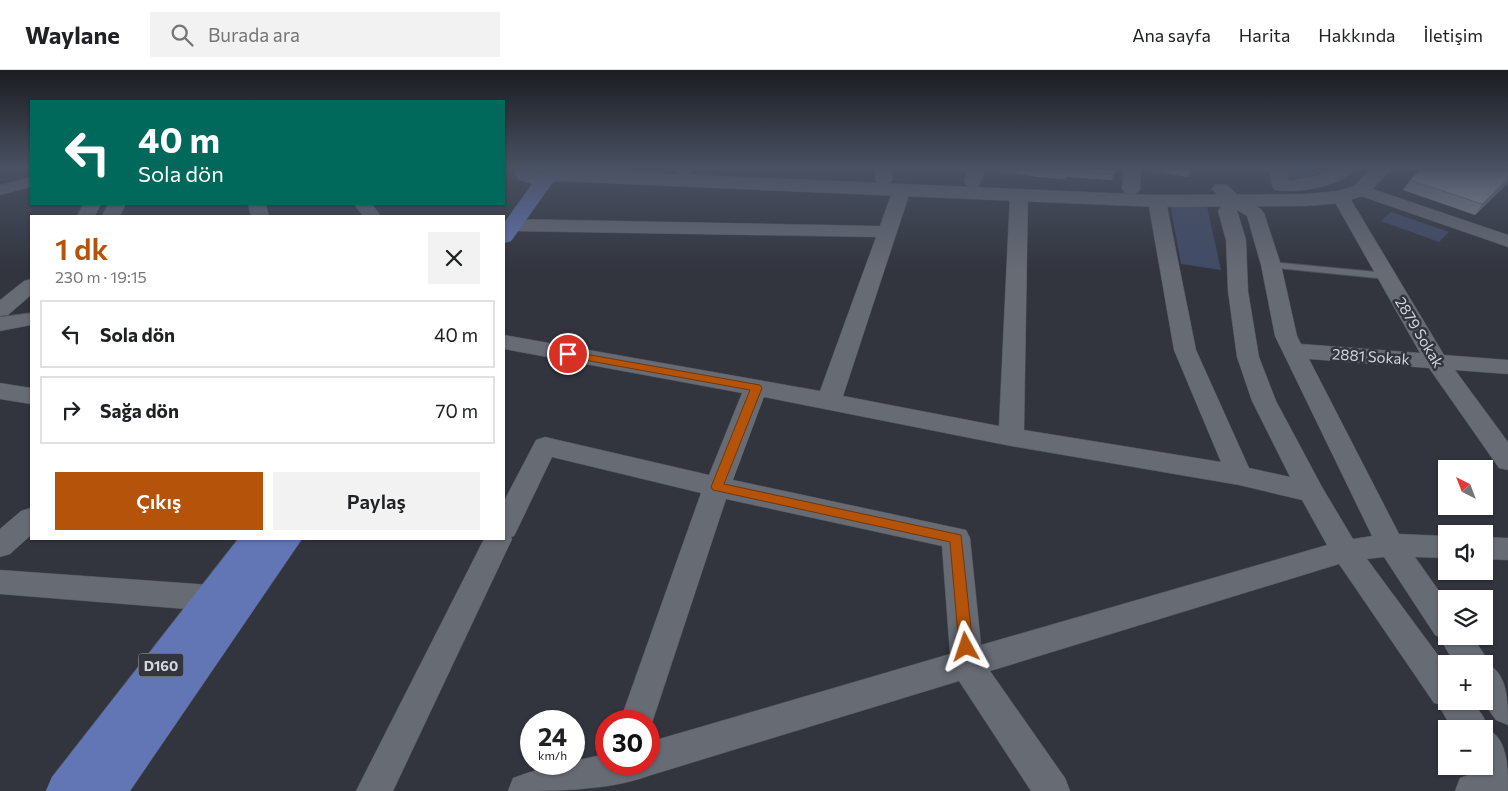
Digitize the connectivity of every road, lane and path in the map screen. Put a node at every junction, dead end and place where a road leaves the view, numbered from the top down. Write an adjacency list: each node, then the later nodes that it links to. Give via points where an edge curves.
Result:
1 (520, 203): 9 (main road)
2 (889, 203): 10 (street)
3 (1019, 203): 26 (street)
4 (1157, 203): 28 (street, via 1185,350)
5 (1227, 203): 30 (street, via 1236,240 1238,291 1248,357 1264,401)
6 (1239, 203): 12 (street, via 1255,213)
7 (1355, 203): 13 (street, 2879 Sokak)
8 (1386, 203): 11 (street)
9 (505, 226): 10 (street)
10 (888, 232): 25 (street)
11 (1505, 235)
12 (1271, 265): 13 (lane); 19 (street, via 1286,336)
13 (1387, 276): 20 (street, 2879 Sokak)
14 (30, 286): 17 (street)
15 (30, 308): 17 (street)
16 (30, 319): 17 (street)
17 (2, 322)
18 (505, 342): 22 (street)
19 (1294, 351): 20 (street, 2881 Sokak); 36 (street)
20 (1436, 361): 21 (street, 2881 Sokak); 27 (street, 2879 Sokak)
21 (1508, 367)
22 (756, 388): 25 (street); 29 (street)
23 (0, 392): 24 (street)
24 (30, 396)
25 (828, 401): 26 (street)
26 (1011, 437): 28 (street)
27 (1508, 461)
28 (1239, 475): 30 (street)
29 (717, 487): 32 (street, via 545,446); 45 (street, via 956,538); 49 (street)
30 (1311, 492): 41 (street)
31 (30, 520): 37 (street)
32 (505, 526)
33 (255, 540): 43 (main road, D160)
34 (285, 540): 56 (main road, D160)
35 (498, 540): 57 (street)
36 (1391, 545): 38 (street); 41 (street); 44 (street)
37 (0, 546)
38 (1438, 547)
39 (1493, 548): 40 (street)
40 (1508, 549)
41 (1346, 551): 45 (street); 46 (street)
42 (0, 582): 43 (street)
43 (211, 598): 55 (main road, D160)
44 (1438, 614)
45 (967, 665): 50 (street); 59 (street)
46 (1438, 681)
47 (1493, 690): 48 (street)
48 (1508, 709)
49 (640, 710)
50 (660, 756)
51 (1493, 757): 53 (street)
52 (598, 775): 54 (street)
53 (1508, 778): 60 (street)
54 (564, 786): 58 (street)
55 (66, 791)
56 (106, 791)
57 (374, 791)
58 (526, 791)
59 (1052, 791)
60 (1473, 791)

